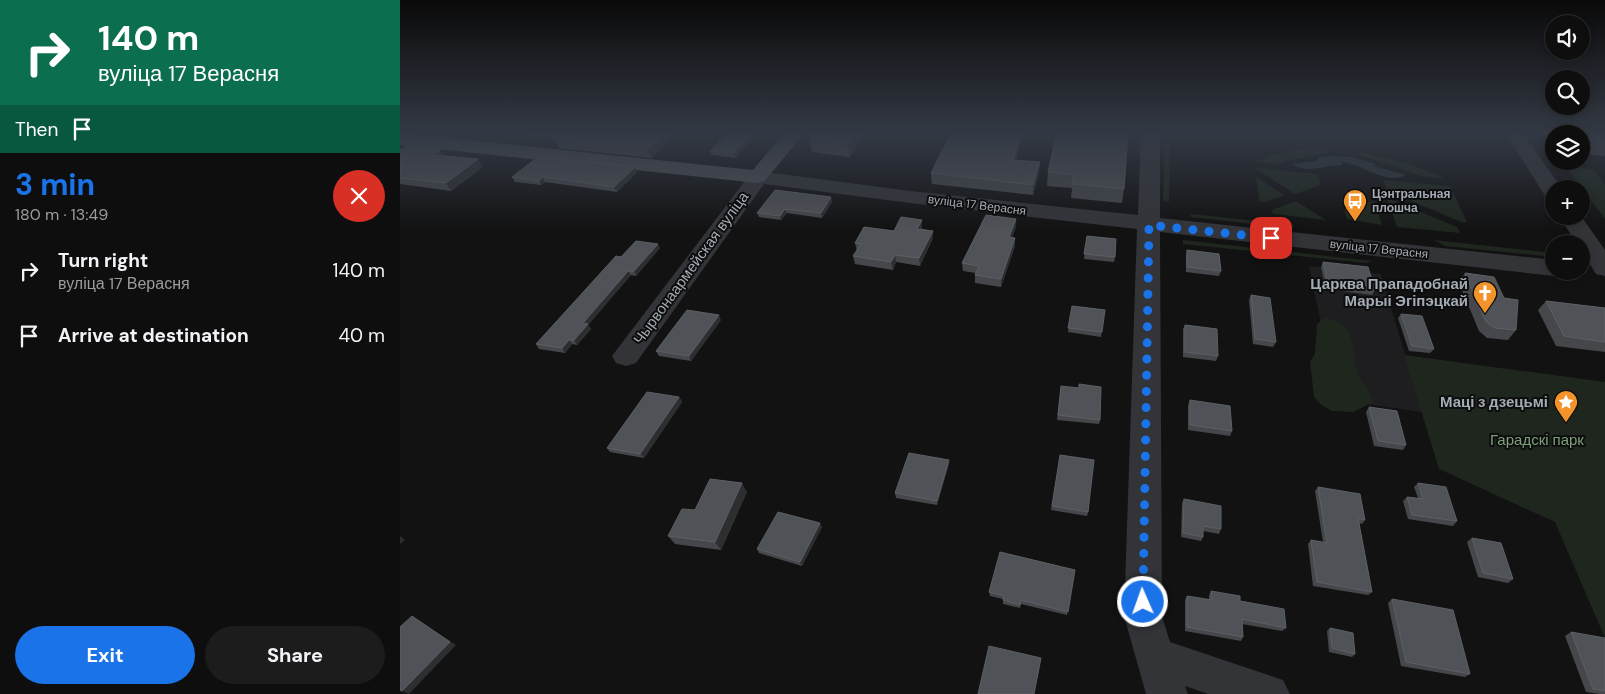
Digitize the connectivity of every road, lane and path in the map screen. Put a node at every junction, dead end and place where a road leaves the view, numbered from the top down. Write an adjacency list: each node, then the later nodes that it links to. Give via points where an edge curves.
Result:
1 (659, 165): 5 (main road, вуліца 17 Верасня)
2 (767, 165): 5 (main road, Чырвонаармейская вуліца)
3 (1150, 165): 7 (street)
4 (1536, 165): 6 (street)
5 (758, 177): 7 (street, вуліца 17 Верасня); 13 (street, Чырвонаармейская вуліца)
6 (1546, 180)
7 (1149, 225): 9 (street, вуліца 17 Верасня); 14 (street, via 1142,575 1143,616)
8 (1576, 225): 10 (street)
9 (1545, 267)
10 (1605, 268)
11 (1590, 272): 12 (street)
12 (1605, 273)
13 (626, 356)
14 (1154, 656): 15 (street); 16 (street)
15 (1167, 694)
16 (1269, 694)

